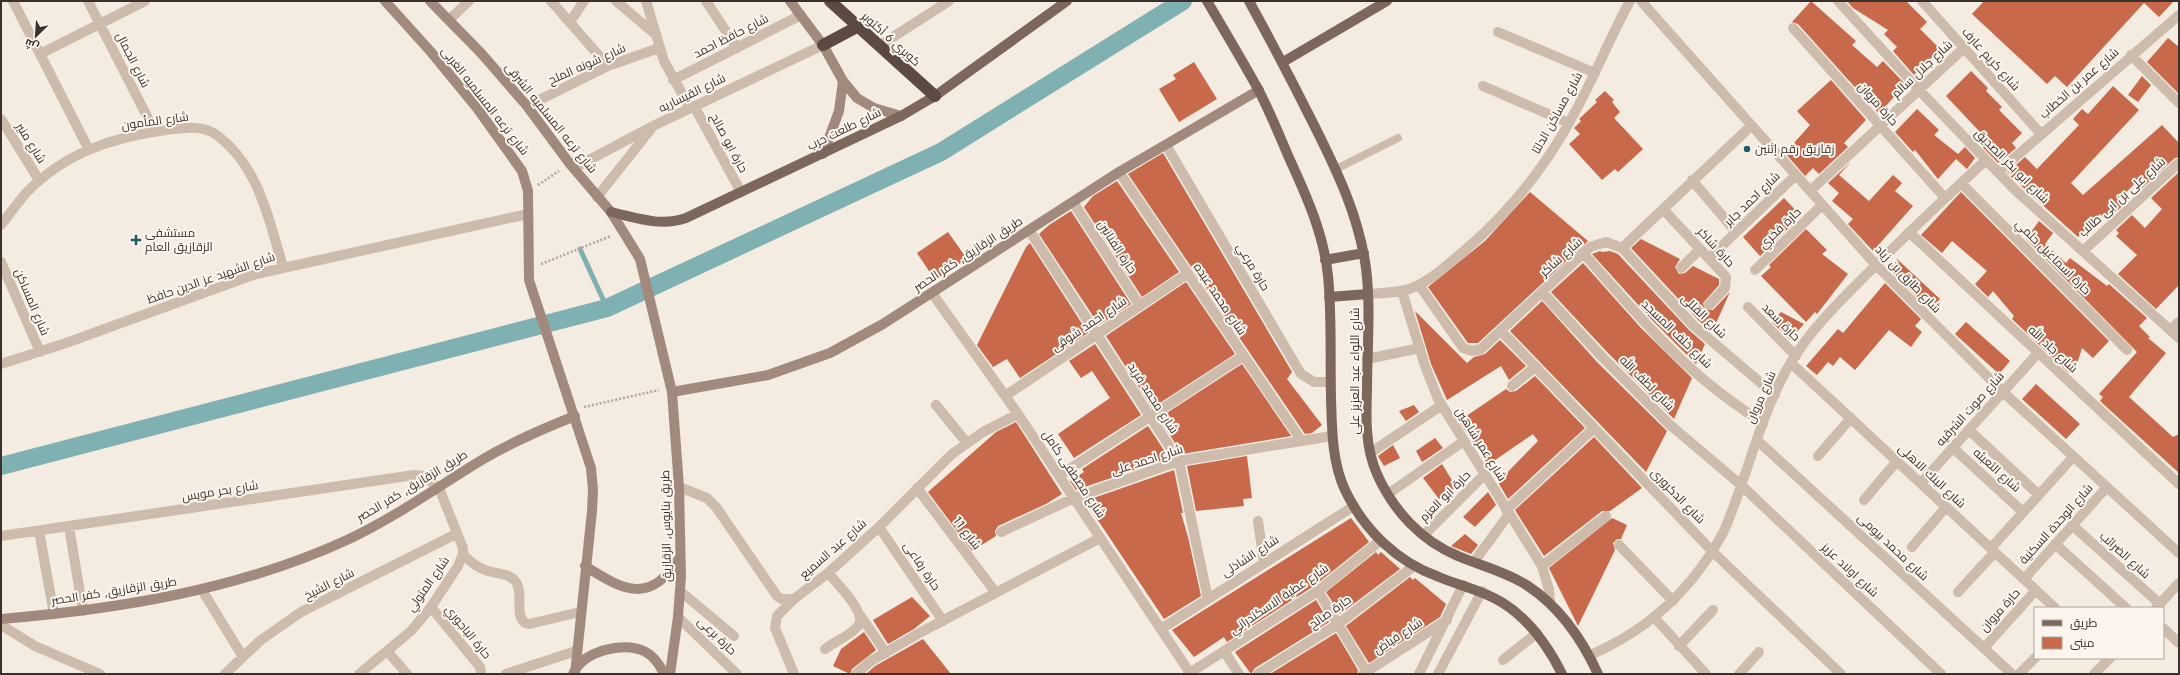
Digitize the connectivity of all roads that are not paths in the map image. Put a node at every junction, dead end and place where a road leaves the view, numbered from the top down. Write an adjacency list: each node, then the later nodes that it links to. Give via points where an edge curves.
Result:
1 (13, 1): 37 (street)
2 (88, 1): 27 (street, شارع الجمال)
3 (145, 1): 27 (street)
4 (385, 1): 81 (main road, شارع ترعه المسلميه الغربى, via 477,108 522,171 528,192)
5 (430, 1): 25 (main road, شارع ترعه المسلميه الشرقى)
6 (469, 1): 25 (street)
7 (551, 1): 26 (street)
8 (584, 1): 26 (street)
9 (616, 1): 31 (street)
10 (646, 1): 31 (street, حارة ابو صالح)
11 (706, 1): 35 (street)
12 (790, 1): 23 (main road)
13 (830, 1): 28 (highway, كوبري 6 أكتوبر)
14 (950, 1): 33 (street)
15 (1207, 1): 45 (main road, شارع اللواء عبد العزيز على)
16 (1250, 1): 39 (main road, شارع اللواء عبد العزيز على)
17 (1387, 1): 39 (main road)
18 (1641, 1): 55 (street, شارع طارق بن زياد)
19 (1838, 1): 46 (street, شارع ابو بكر الصديق)
20 (1922, 1): 36 (street, شارع كريم عارف)
21 (1063, 2): 47 (main road, شارع طلعت حرب)
22 (1628, 2): 41 (street, شارع مساكن الدلتا)
23 (801, 15): 32 (main road); 35 (street, شارع حافظ احمد)
24 (2179, 15): 38 (street, شارع عمر بن الخطاب)
25 (449, 20): 49 (main road, شارع ترعه المسلميه الشرقى)
26 (570, 22): 40 (street)
27 (100, 24): 37 (street); 57 (street, شارع الجمال)
28 (857, 27): 32 (highway); 33 (highway, كوبري 6 أكتوبر)
29 (1793, 28): 56 (street, حارة مروان)
30 (1498, 32): 41 (street)
31 (655, 34): 34 (street, حارة ابو صالح)
32 (823, 45): 43 (main road); 50 (street, شارع القيساريه)
33 (879, 46): 47 (highway, كوبري 6 أكتوبر)
34 (659, 48): 40 (street, شارع شونه الملح); 42 (street, حارة ابو صالح)
35 (737, 48): 42 (street, شارع حافظ احمد)
36 (1964, 48): 46 (street, شارع جلال سالم); 58 (street, شارع كريم عارف)
37 (40, 54): 61 (street)
38 (2131, 55): 48 (street); 58 (street, شارع عمر بن الخطاب)
39 (1283, 62): 66 (main road, شارع اللواء عبد العزيز على)
40 (608, 66): 49 (street, شارع شونه الملح)
41 (1595, 72): 53 (street, شارع مساكن الدلتا)
42 (673, 80): 50 (street, حارة ابو صالح)
43 (843, 81): 51 (main road, via 865,104); 62 (main road, via 839,111)
44 (1483, 86): 53 (street)
45 (1259, 90): 60 (main road, طريق الزقازيق, كفر الحصر); 92 (main road, شارع اللواء عبد العزيز على, via 1309,202)
46 (1919, 90): 56 (street, شارع جلال سالم); 63 (street, شارع ابو بكر الصديق)
47 (935, 96): 51 (main road, شارع طلعت حرب)
48 (2179, 103)
49 (527, 106): 65 (main road, شارع ترعه المسلميه الشرقى)
50 (692, 107): 54 (street, شارع القيساريه); 74 (street, حارة ابو صالح)
51 (901, 116): 62 (main road, شارع طلعت حرب)
52 (1, 119): 70 (street, شارع منير)
53 (1569, 123): 99 (street, شارع مساكن الدلتا, via 1534,178 1508,208 1481,237)
54 (653, 126): 65 (street, شارع القيساريه); 75 (street)
55 (1751, 126): 69 (street, شارع طارق بن زياد); 71 (street)
56 (1880, 126): 73 (street, شارع جلال سالم); 76 (street, حارة مروان)
57 (155, 132): 61 (street, شارع المأمون, via 110,140); 95 (street, شارع المأمون, via 199,128 217,135 227,144 256,182)
58 (2041, 134): 68 (street, شارع عمر بن الخطاب)
59 (1398, 138): 66 (lane)
60 (1166, 145): 67 (main road, طريق الزقازيق, كفر الحصر); 123 (street, حارة مرعي, via 1301,374 1314,382)
61 (88, 148): 70 (street, شارع المأمون)
62 (824, 154): 74 (main road, شارع طلعت حرب)
63 (1986, 160): 68 (street, شارع ابو بكر الصديق); 72 (street, شارع مروان)
64 (2179, 163): 88 (street, شارع على بن ابى طالب)
65 (572, 166): 75 (main road, شارع ترعه المسلميه الشرقى)
66 (1336, 170): 89 (main road, شارع اللواء عبد العزيز على, via 1358,224)
67 (1119, 172): 77 (main road, طريق الزقازيق, كفر الحصر); 98 (street, شارع محمد عبده)
68 (1998, 172): 88 (street, شارع ابو بكر الصديق)
69 (1796, 175): 73 (street, شارع طارق بن زياد); 84 (street, شارع احمد جابر)
70 (39, 180): 82 (street, شارع المأمون)
71 (1692, 180): 79 (street); 84 (street)
72 (1961, 184): 76 (street, شارع مروان); 114 (street, حارة اسماعيل حلمي)
73 (1810, 191): 78 (street, شارع طارق بن زياد)
74 (741, 192): 80 (main road, شارع طلعت حرب, via 686,218 666,223)
75 (597, 197): 80 (main road, شارع ترعه المسلميه الشرقى)
76 (1945, 198): 85 (street, شارع مروان)
77 (1073, 202): 83 (main road, طريق الزقازيق, كفر الحصر); 106 (street, حارة الفنانين)
78 (1822, 205): 94 (street, شارع طارق بن زياد); 97 (street, حارة فخري)
79 (1663, 208): 86 (street); 87 (street, حارة شاكر)
80 (611, 212): 122 (main road, شارع ترعه المسلميه الشرقى, via 640,259)
81 (528, 214): 95 (street, شارع الشهيد عز الدين حافظ); 131 (main road, شارع ترعه المسلميه الغربى, via 529,280)
82 (2, 222)
83 (1029, 230): 102 (main road, طريق الزقازيق, كفر الحصر); 111 (street, شارع محمد فريد)
84 (1736, 232): 91 (street, شارع احمد جابر)
85 (1909, 232): 94 (street, شارع مروان); 116 (street, شارع جاد الله)
86 (1622, 248): 90 (street, شارع شاكر, via 1611,242 1600,242); 127 (street, شارع القللى, via 1694,326)
87 (1700, 249): 91 (street, حارة شاكر); 96 (street)
88 (2083, 251): 109 (street, شارع ابو بكر الصديق)
89 (1364, 253): 92 (main road); 103 (main road, شارع اللواء عبد العزيز على)
90 (1583, 253): 101 (street, شارع شاكر); 135 (street, شارع خلف المسجد, via 1668,345 1714,388)
91 (1709, 258): 105 (street, حارة شاكر, via 1727,281 1725,288)
92 (1325, 260): 104 (main road, شارع اللواء عبد العزيز على)
93 (1, 262): 115 (street, شارع المساكن)
94 (1876, 265): 119 (street, شارع مروان, via 1825,315); 126 (street, شارع طارق بن زياد)
95 (283, 267): 115 (street, شارع الشهيد عز الدين حافظ, via 229,283)
96 (1681, 268)
97 (1755, 270)
98 (1188, 274): 106 (street, شارع احمد شوقى); 117 (street, شارع محمد عبده)
99 (1419, 285): 100 (street, شارع مساكن الدلتا); 110 (street, شارع شاكر, via 1463,348 1472,351 1481,349)
100 (1402, 291): 103 (street, شارع مساكن الدلتا); 113 (street, شارع عمر شاهين)
101 (1542, 292): 110 (street, شارع شاكر); 153 (street, شارع لطف الله, via 1636,391 1704,455)
102 (932, 293): 125 (main road, طريق الزقازيق, كفر الحصر, via 860,338 799,366 768,375); 128 (street, شارع مصطفى كامل)
103 (1368, 294): 104 (main road); 118 (main road, شارع اللواء عبد العزيز على)
104 (1329, 297): 123 (main road, شارع اللواء عبد العزيز على)
105 (1708, 305)
106 (1140, 306): 111 (street, شارع احمد شوقى)
107 (1748, 307): 119 (street, حارة سعد)
108 (2179, 322): 109 (street)
109 (2170, 330): 112 (street, شارع ابو بكر الصديق)
110 (1501, 331): 121 (street, شارع الدكرورى)
111 (1097, 335): 128 (street, شارع احمد شوقى); 133 (street, شارع محمد فريد)
112 (2179, 338)
113 (1420, 348): 118 (street); 130 (street, شارع عمر شاهين)
114 (2127, 350)
115 (40, 352): 120 (street, شارع الشهيد عز الدين حافظ)
116 (2038, 353): 126 (street, شارع صوت الشرقيه); 152 (street, شارع جاد الله)
117 (1243, 356): 133 (street); 139 (street, شارع محمد عبده)
118 (1367, 359): 144 (main road, شارع اللواء عبد العزيز على, via 1366,433)
119 (1793, 359): 127 (street, شارع مروان); 134 (street, شارع البنك الاهلى)
120 (1, 364)
121 (1535, 367): 124 (street); 136 (street, شارع الدكرورى)
122 (670, 376): 125 (main road, طريق بنايوس, الزقازيق)
123 (1331, 382): 138 (main road, شارع اللواء عبد العزيز على)
124 (1512, 386)
125 (672, 389): 154 (main road, طريق بنايوس, الزقازيق)
126 (2003, 392): 137 (street, شارع صوت الشرقيه); 146 (street, شارع طارق بن زياد)
127 (1774, 395): 135 (street, شارع مروان)
128 (1005, 396): 132 (street, شارع مصطفى كامل)
129 (936, 405): 142 (street)
130 (1442, 405): 141 (street, شارع عمر شاهين); 144 (street)
131 (573, 408): 156 (main road, طريق الزقازيق, كفر الحصر, via 481,460); 188 (main road, via 591,468 593,490)
132 (1018, 414): 142 (street, شارع عبد السميع); 150 (street, شارع مصطفى كامل)
133 (1150, 417): 147 (street, شارع محمد فريد); 150 (street)
134 (1851, 418): 145 (street); 148 (street, شارع البنك الاهلى)
135 (1763, 424): 140 (street, شارع مروان)
136 (1594, 428): 164 (street); 182 (street, شارع الدكرورى)
137 (1969, 430): 143 (street, شارع صوت الشرقيه); 159 (street)
138 (1332, 436): 139 (street, شارع احمد على); 162 (main road, شارع اللواء عبد العزيز على, via 1337,469)
139 (1301, 440): 147 (street, شارع احمد على)
140 (1757, 440): 153 (street, شارع مروان); 228 (street, شارع محمد بيومى)
141 (1464, 441): 149 (street, شارع عمر شاهين); 158 (street)
142 (966, 443): 157 (street, شارع عبد السميع)
143 (1952, 448): 151 (street, شارع صوت الشرقيه); 165 (street, شارع التعبئه)
144 (1370, 453): 158 (main road, شارع اللواء عبد العزيز على, via 1376,473)
145 (1818, 456)
146 (2073, 457): 155 (street, شارع طارق بن زياد); 159 (street)
147 (1179, 461): 160 (street, شارع احمد على); 203 (street, شارع محمد فريد)
148 (1897, 461): 151 (street, شارع البنك الاهلى); 161 (street)
149 (1484, 475): 164 (street, شارع عمر شاهين); 174 (street, حارة ابو العزم)
150 (1059, 476): 160 (street, شارع مصطفى كامل)
151 (1920, 483): 163 (street, شارع البنك الاهلى)
152 (2179, 484)
153 (1741, 485): 182 (street, شارع مروان, via 1732,514); 263 (street, شارع اولاد عزيز)
154 (679, 487): 185 (main road, طريق بنايوس, الزقازيق); 202 (street, via 707,498 716,507 777,596 782,599)
155 (2107, 487): 168 (street, شارع الوحدة السكنية); 183 (street, شارع طارق بن زياد)
156 (439, 488): 169 (street, شارع بحر مويس, via 424,476 414,475); 173 (street, شارع المتولي); 195 (main road, طريق الزقازيق, كفر الحصر, via 347,540 251,577)
157 (917, 488): 170 (street, شارع عبد السميع); 201 (street, شارع 11)
158 (1388, 494): 174 (main road, شارع اللواء عبد العزيز على, via 1399,512)
159 (2039, 495): 165 (street)
160 (1074, 498): 172 (street, شارع احمد على); 176 (street, شارع مصطفى كامل)
161 (1864, 500)
162 (1354, 506): 177 (main road, شارع اللواء عبد العزيز على); 187 (street, شارع الشاذلى)
163 (1946, 507): 180 (street); 181 (street, شارع البنك الاهلى)
164 (1508, 512): 186 (street); 190 (street, شارع عمر شاهين)
165 (2024, 512): 181 (street)
166 (1606, 516): 190 (street)
167 (1258, 521): 187 (street)
168 (2072, 525): 178 (street, شارع الوحدة السكنية); 206 (street, شارع الضرائب)
169 (69, 527): 171 (street, شارع بحر مويس); 211 (street)
170 (879, 527): 191 (street, شارع عبد السميع); 219 (street, حارة رفاعى)
171 (39, 531): 175 (street, شارع بحر مويس); 213 (street)
172 (1001, 532)
173 (456, 534): 184 (street, شارع المتولي, via 463,548); 236 (street, شارع الشيخ, via 301,612 261,640)
174 (1424, 535): 186 (main road, شارع اللواء عبد العزيز على, via 1435,544)
175 (1, 536)
176 (1100, 538): 201 (street); 222 (street, شارع مصطفى كامل)
177 (1380, 541): 189 (main road, شارع اللواء عبد العزيز على); 198 (street, شارع عطية الاسكندراني)
178 (2055, 544): 192 (street, شارع الوحدة السكنية); 209 (street)
179 (1619, 545): 204 (street)
180 (1912, 547)
181 (1993, 550): 192 (street, شارع البنك الاهلى); 200 (street)
182 (1713, 552): 204 (street, شارع مروان); 262 (street, شارع الدكرورى)
183 (2179, 553)
184 (462, 554): 207 (street, شارع المتولي, via 458,566); 212 (street, via 478,567 512,578 519,590 521,617 525,623)
185 (680, 557): 188 (main road, via 664,579 648,588 632,589 617,586); 197 (main road, طريق بنايوس, الزقازيق)
186 (1474, 562): 205 (main road, شارع اللواء عبد العزيز على, via 1510,576)
187 (1264, 563): 203 (street, شارع الشاذلى)
188 (585, 566): 212 (main road)
189 (1414, 566): 194 (main road, شارع اللواء عبد العزيز على); 220 (street, حارة صالح)
190 (1542, 566): 205 (street, شارع عمر شاهين)
191 (828, 573): 202 (street, شارع عبد السميع); 214 (street)
192 (2024, 579): 196 (street, شارع البنك الاهلى)
193 (2179, 583): 206 (street)
194 (1464, 585): 199 (main road, شارع اللواء عبد العزيز على); 218 (street)
195 (202, 590): 211 (main road, طريق الزقازيق, كفر الحصر); 236 (street)
196 (2036, 590): 208 (street, شارع البنك الاهلى); 228 (street, حارة مروان)
197 (680, 591): 215 (main road, طريق بنايوس, الزقازيق); 225 (street)
198 (1318, 591): 220 (street); 231 (street, شارع عطية الاسكندراني)
199 (1482, 591): 224 (main road, شارع اللواء عبد العزيز على, via 1522,616); 257 (street)
200 (1958, 592)
201 (996, 593): 219 (street)
202 (794, 598): 252 (street, شارع عبد السميع, via 778,616 775,628)
203 (1208, 599): 222 (street, شارع الشاذلى)
204 (1673, 601): 216 (street, شارع مروان)
205 (1550, 602): 235 (main road, شارع اللواء عبد العزيز على)
206 (2158, 606)
207 (431, 607): 232 (street, شارع المتولي, via 411,631); 247 (street, حارة الباجوري, via 480,667)
208 (2054, 607)
209 (2125, 607)
210 (1713, 610): 227 (street)
211 (82, 611): 213 (main road, طريق الزقازيق, كفر الحصر)
212 (580, 612): 230 (main road)
213 (54, 614): 217 (main road, طريق الزقازيق, كفر الحصر)
214 (860, 615): 229 (street, via 857,628); 234 (street)
215 (678, 617): 250 (main road, طريق بنايوس, الزقازيق); 251 (street, حارة برعى)
216 (1654, 617): 227 (street); 235 (street, شارع مروان, via 1629,636)
217 (1, 618)
218 (1447, 620): 242 (street, شارع فياض); 256 (street)
219 (943, 621): 234 (street)
220 (1338, 624): 242 (street); 255 (street, حارة صالح)
221 (1, 625): 243 (street, via 35,646)
222 (1161, 629): 241 (street, شارع مصطفى كامل)
223 (2164, 629): 226 (street)
224 (1537, 633): 239 (street); 258 (main road, شارع اللواء عبد العزيز على, via 1552,653)
225 (734, 636)
226 (2179, 643)
227 (1679, 646): 260 (street)
228 (1984, 648): 264 (street, شارع محمد بيومى)
229 (825, 649)
230 (576, 651): 240 (main road); 248 (street)
231 (1224, 651): 241 (street, شارع عطية الاسكندراني); 254 (street)
232 (388, 652): 245 (street, شارع المتولي); 246 (street)
233 (1760, 652): 261 (street)
234 (886, 653): 253 (street, via 871,661)
235 (1590, 655): 259 (main road, شارع اللواء عبد العزيز على)
236 (243, 657): 244 (street, شارع الشيخ)
237 (2034, 659): 265 (street)
238 (2109, 659): 266 (street)
239 (1503, 660)
240 (574, 673): 249 (main road, via 589,657 607,649 627,647 644,651 660,664)
241 (1189, 673)
242 (1366, 673)
243 (100, 674)
244 (225, 674)
245 (359, 674)
246 (407, 674)
247 (481, 674)
248 (506, 674)
249 (664, 674)
250 (670, 674)
251 (737, 674)
252 (794, 674)
253 (856, 674)
254 (1240, 674)
255 (1258, 674)
256 (1419, 674)
257 (1438, 674)
258 (1562, 674)
259 (1598, 674)
260 (1706, 674)
261 (1739, 674)
262 (1841, 674)
263 (1941, 674)
264 (2012, 674)
265 (2019, 674)
266 (2094, 674)

